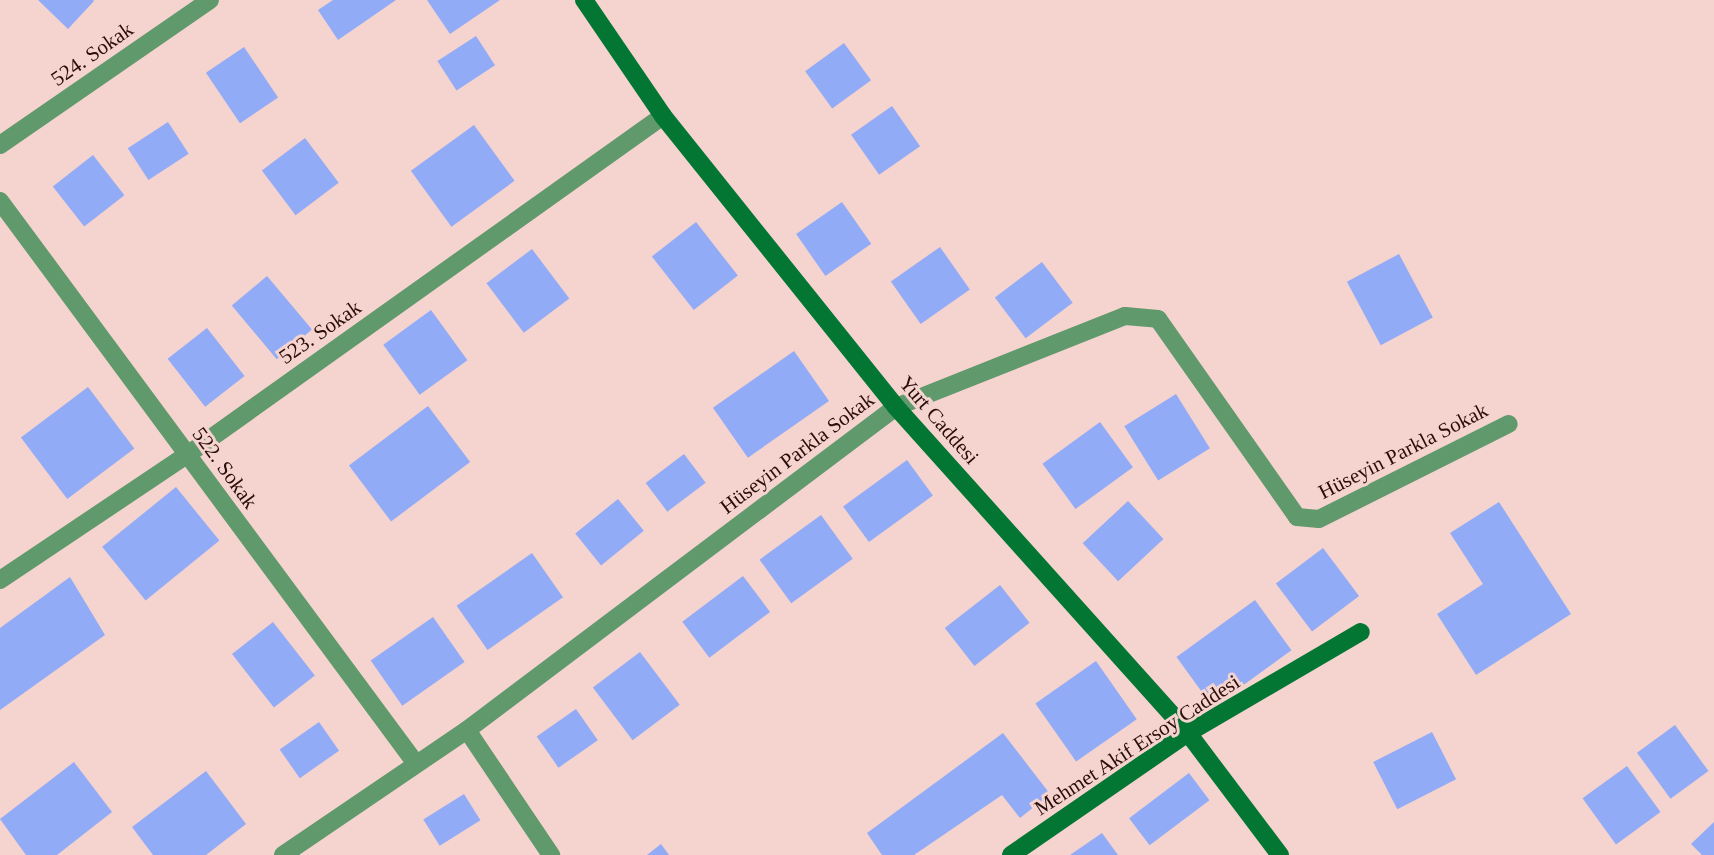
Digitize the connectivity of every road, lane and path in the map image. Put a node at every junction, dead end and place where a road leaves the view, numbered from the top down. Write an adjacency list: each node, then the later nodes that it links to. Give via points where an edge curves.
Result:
1 (211, 0): 4 (street, 524. Sokak)
2 (584, 0): 3 (street, Yurt Caddesi)
3 (663, 116): 6 (street, Yurt Caddesi); 8 (street, 523. Sokak)
4 (0, 145)
5 (0, 201): 8 (street, 522. Sokak)
6 (895, 407): 7 (street, Hüseyin Parkla Sokak, via 1125,316 1158,319 1283,501 1297,517 1319,519); 11 (street, Hüseyin Parkla Sokak); 12 (street, Yurt Caddesi)
7 (1509, 424)
8 (187, 455): 9 (street, 523. Sokak); 13 (street, 522. Sokak)
9 (0, 580)
10 (1361, 632): 12 (street, Mehmet Akif Ersoy Caddesi)
11 (467, 730): 13 (street, Hüseyin Parkla Sokak); 15 (street)
12 (1188, 733): 16 (street, Mehmet Akif Ersoy Caddesi); 17 (street, Yurt Caddesi)
13 (414, 761): 14 (street, Hüseyin Parkla Sokak)
14 (283, 855)
15 (551, 855)
16 (1012, 855)
17 (1280, 855)

